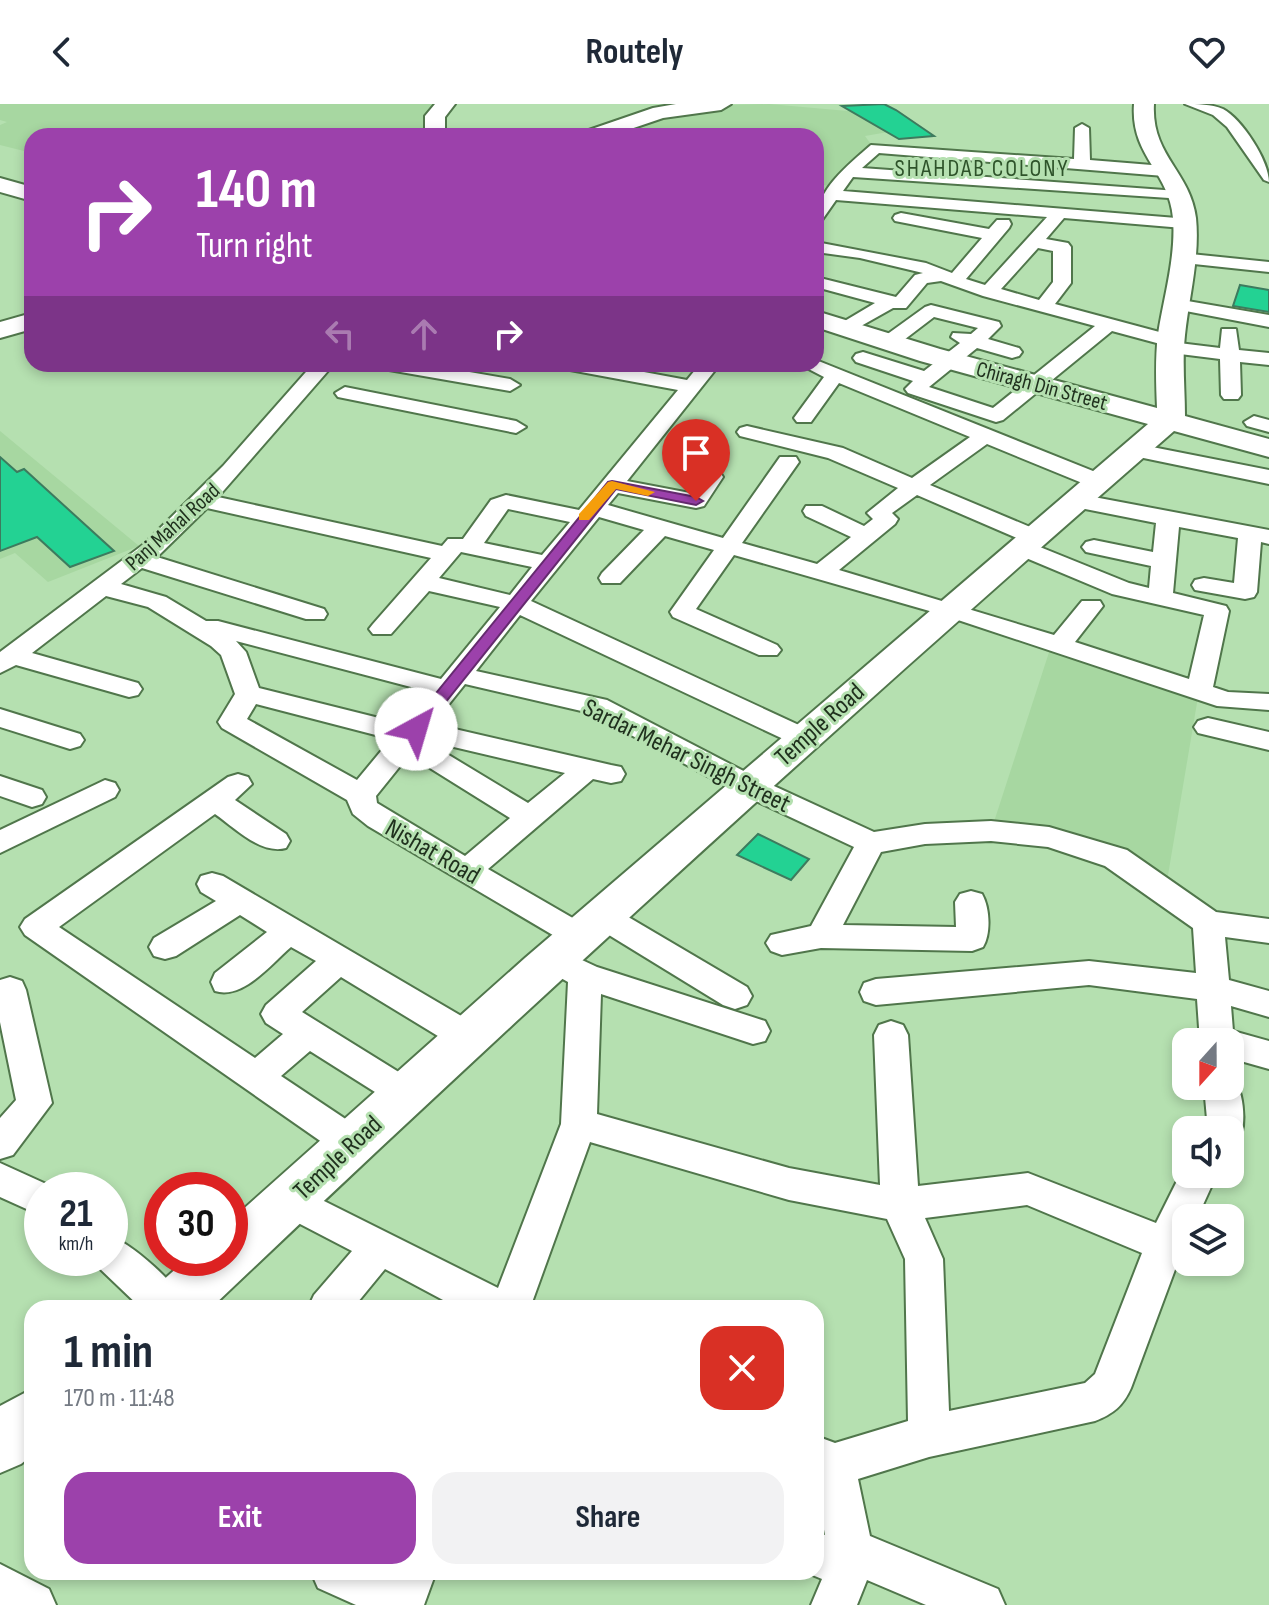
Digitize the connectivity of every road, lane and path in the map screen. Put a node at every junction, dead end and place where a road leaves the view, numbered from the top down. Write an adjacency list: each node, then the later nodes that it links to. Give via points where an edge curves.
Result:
1 (445, 104): 6 (street, via 435,116)
2 (665, 104): 7 (street)
3 (721, 104): 8 (street, via 660,112)
4 (1144, 104): 12 (street, via 1144,138)
5 (1192, 104): 14 (street, via 1218,112 1232,124)
6 (435, 128)
7 (586, 128)
8 (613, 128)
9 (1082, 128): 11 (street)
10 (1003, 158): 11 (street); 13 (street, via 876,148); 15 (street)
11 (1082, 164): 12 (street)
12 (1164, 171): 23 (street)
13 (849, 172): 15 (street); 18 (street)
14 (1269, 177)
15 (1005, 183): 20 (street); 23 (street)
16 (0, 185): 17 (street)
17 (24, 192)
18 (826, 200): 19 (street); 22 (street)
19 (929, 203): 20 (street); 22 (street)
20 (1010, 210): 21 (street); 24 (street)
21 (1058, 215): 23 (street); 25 (street)
22 (912, 220): 24 (street); 27 (street)
23 (1181, 226): 28 (street); 45 (street)
24 (993, 235): 30 (street)
25 (1034, 242): 34 (street); 36 (street, via 1062,247 1062,283)
26 (824, 248): 27 (street)
27 (875, 256): 30 (street)
28 (1269, 267)
29 (843, 272): 31 (street)
30 (950, 278): 31 (street, via 921,279); 34 (street)
31 (914, 287): 35 (street, via 900,304)
32 (824, 289): 35 (street)
33 (824, 291): 38 (street)
34 (989, 292): 36 (street)
35 (891, 301): 38 (street)
36 (1043, 307): 42 (street)
37 (1226, 314): 39 (street); 45 (street); 50 (street)
38 (869, 315): 43 (street)
39 (1269, 321)
40 (824, 322): 43 (street, Chiragh Din Street)
41 (24, 323): 44 (street)
42 (1108, 325): 45 (street); 63 (street)
43 (845, 329): 49 (street, Chiragh Din Street)
44 (0, 330)
45 (1173, 331): 50 (street); 70 (street)
46 (24, 335): 47 (street)
47 (0, 341)
48 (974, 341): 49 (street, via 913,324); 53 (street); 55 (street, via 1018,344)
49 (889, 342): 53 (street, Chiragh Din Street)
50 (1231, 353): 52 (street); 67 (street)
51 (863, 358): 62 (street)
52 (1269, 359)
53 (953, 361): 55 (street, Chiragh Din Street); 62 (street)
54 (824, 370): 61 (street)
55 (987, 370): 63 (street, Chiragh Din Street)
56 (318, 372): 68 (street, Panj Mahal Road)
57 (330, 372): 66 (street, via 353,383)
58 (435, 372): 64 (street)
59 (612, 372): 65 (street)
60 (704, 372): 65 (street, Nishat Road)
61 (836, 374): 69 (street); 73 (street)
62 (928, 379): 63 (street, via 915,389 996,416)
63 (1038, 384): 70 (street, Chiragh Din Street)
64 (510, 385)
65 (692, 387): 79 (street, Nishat Road)
66 (345, 393): 68 (street, via 339,403); 71 (street)
67 (1231, 395)
68 (294, 399): 82 (street, Panj Mahal Road)
69 (804, 418)
70 (1171, 419): 74 (street, Chiragh Din Street); 75 (street, Temple Road)
71 (516, 427)
72 (747, 432): 80 (street, via 835,453)
73 (984, 436): 80 (street); 81 (street)
74 (1269, 448)
75 (1137, 450): 78 (street); 81 (street, Temple Road)
76 (788, 462): 91 (street)
77 (712, 477): 79 (street, via 696,501)
78 (1269, 477)
79 (612, 485): 84 (street, Nishat Road)
80 (914, 487): 88 (street); 89 (street)
81 (1089, 492): 85 (street); 89 (street, Temple Road)
82 (202, 500): 93 (street); 94 (street, Panj Mahal Road)
83 (814, 511): 88 (street)
84 (589, 513): 86 (street); 90 (street, via 506,502); 96 (street, Nishat Road)
85 (1168, 518): 87 (street); 95 (street)
86 (660, 527): 91 (street); 98 (street)
87 (1260, 535): 100 (street, via 1245,592)
88 (867, 536): 97 (street)
89 (1028, 542): 102 (street, via 1121,589); 105 (street, Temple Road)
90 (470, 546): 93 (street, via 456,544); 96 (street)
91 (727, 547): 97 (street); 110 (street, via 682,612)
92 (1094, 547): 95 (street)
93 (446, 554): 99 (street)
94 (139, 559): 101 (street, Panj Mahal Road); 106 (street)
95 (1164, 561): 102 (street)
96 (550, 564): 103 (street, Nishat Road)
97 (821, 573): 105 (street)
98 (611, 578)
99 (423, 582): 103 (street); 108 (street)
100 (1204, 585)
101 (103, 587): 107 (street, via 157,602); 111 (street, Panj Mahal Road)
102 (1160, 598): 114 (street, via 1217,611)
103 (517, 604): 112 (street, Nishat Road); 120 (street)
104 (1091, 606): 109 (street)
105 (949, 609): 109 (street); 120 (street, Temple Road)
106 (315, 614)
107 (201, 629): 112 (street, Sardar Mehar Singh Street); 115 (street, via 233,652)
108 (382, 629)
109 (1059, 645): 114 (street)
110 (768, 650)
111 (6, 661): 113 (street)
112 (454, 682): 119 (street, Nishat Road); 124 (street, Sardar Mehar Singh Street, via 598,706)
113 (129, 689)
114 (1199, 691): 116 (street, via 1226,700)
115 (248, 694): 119 (street); 126 (street, via 232,722)
116 (1269, 702)
117 (0, 718): 121 (street)
118 (1208, 727): 122 (street)
119 (411, 735): 126 (street, Nishat Road); 128 (street); 128 (street, via 599,772)
120 (804, 738): 124 (street, Temple Road)
121 (70, 740)
122 (1269, 741)
123 (0, 786): 127 (street)
124 (749, 786): 131 (street, Sardar Mehar Singh Street); 140 (street, Temple Road)
125 (105, 790): 130 (street)
126 (361, 795): 132 (street, Nishat Road, via 363,807 378,819)
127 (32, 797)
128 (530, 817): 132 (street)
129 (275, 841): 155 (street, via 226,792 36,927)
130 (0, 843)
131 (871, 843): 134 (street, via 978,832 1049,837 1116,858); 137 (street)
132 (466, 871): 140 (street, Nishat Road)
133 (971, 902): 137 (street, via 972,939)
134 (1208, 923): 136 (street); 143 (street)
135 (289, 931): 139 (street, via 226,892); 141 (street); 142 (street)
136 (1269, 931)
137 (821, 936): 138 (street)
138 (782, 943)
139 (165, 947)
140 (580, 947): 146 (street); 149 (street); 152 (street, Temple Road); 157 (street)
141 (339, 960): 150 (street, via 278,1014); 152 (street)
142 (227, 982)
143 (1213, 988): 145 (street, via 1089,973); 147 (street); 148 (street)
144 (3, 989): 159 (street, via 34,1103)
145 (876, 992)
146 (735, 996)
147 (1269, 1004)
148 (1220, 1028)
149 (753, 1031)
150 (308, 1032): 155 (street); 156 (street)
151 (891, 1035): 164 (street)
152 (468, 1037): 156 (street, Temple Road)
153 (1244, 1048): 154 (street)
154 (1269, 1055)
155 (257, 1077): 158 (street)
156 (406, 1094): 158 (street, Temple Road)
157 (579, 1124): 164 (street, via 789,1184); 174 (street)
158 (352, 1143): 163 (street, Temple Road)
159 (0, 1144)
160 (0, 1179): 162 (street)
161 (1192, 1188): 166 (street)
162 (24, 1191)
163 (290, 1200): 165 (street, Temple Road); 167 (street)
164 (900, 1205): 166 (street, via 1028,1189); 175 (street, via 924,1259)
165 (248, 1238)
166 (1165, 1244): 175 (street, via 1110,1388 1095,1401)
167 (380, 1247): 172 (street); 173 (street)
168 (128, 1270): 170 (street)
169 (206, 1276): 171 (street, Temple Road)
170 (161, 1300)
171 (179, 1300)
172 (335, 1300)
173 (482, 1300)
174 (513, 1300)
175 (929, 1436): 176 (street)
176 (825, 1461): 183 (street, via 850,1551)
177 (824, 1557): 182 (street, via 849,1567)
178 (361, 1580): 180 (street)
179 (0, 1587): 181 (street)
180 (406, 1593)
181 (33, 1605)
182 (834, 1605)
183 (982, 1605)

